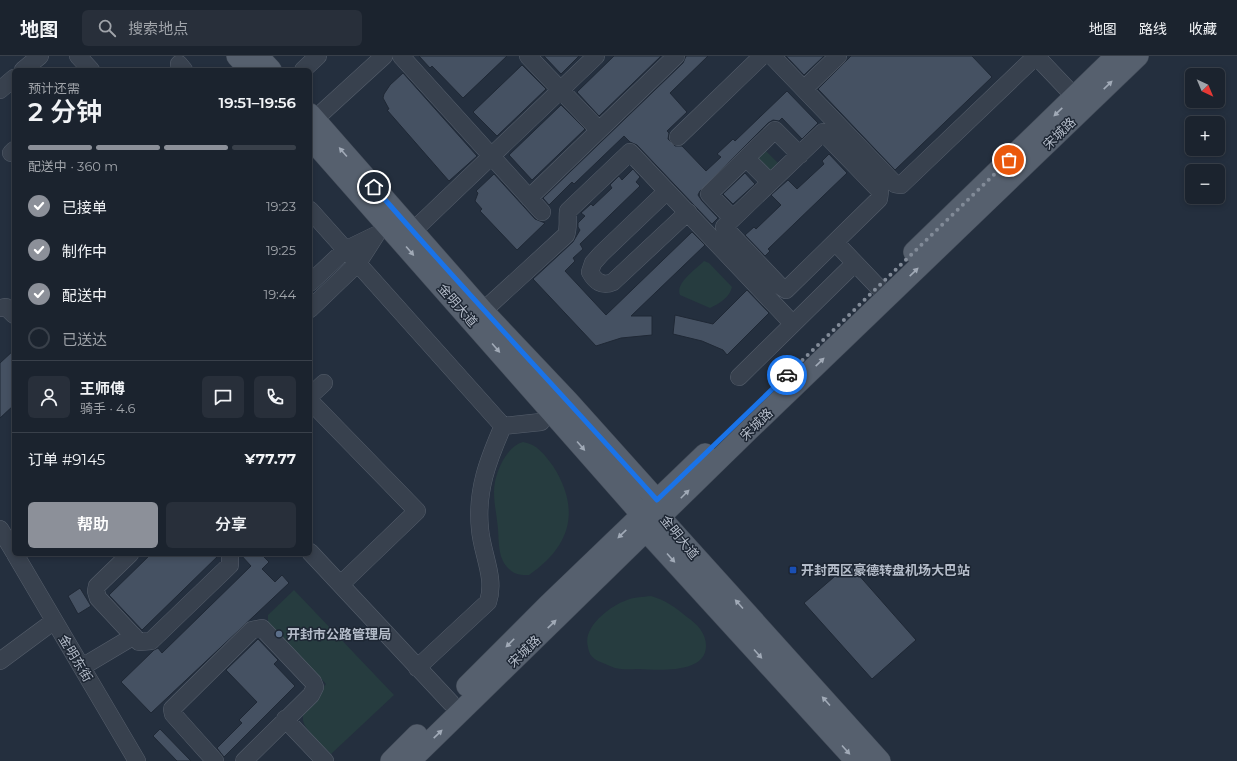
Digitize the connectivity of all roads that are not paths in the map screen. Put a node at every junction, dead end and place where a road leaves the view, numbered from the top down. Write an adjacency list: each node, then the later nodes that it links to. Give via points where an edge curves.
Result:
1 (40, 56): 17 (street)
2 (78, 56): 18 (street)
3 (237, 56): 19 (main road)
4 (258, 56): 20 (main road)
5 (318, 56): 21 (street)
6 (384, 56): 27 (street)
7 (402, 56): 31 (street)
8 (528, 56): 25 (street)
9 (596, 56): 25 (street)
10 (762, 56): 29 (street)
11 (772, 56): 23 (street)
12 (838, 56): 23 (street)
13 (1036, 56): 23 (street, via 901,186 895,184); 26 (street)
14 (1116, 56): 26 (main road, 宋城路)
15 (1138, 56): 59 (main road, 宋城路, one-way to 15, via 751,428)
16 (673, 57): 28 (street)
17 (25, 68)
18 (89, 68)
19 (248, 68)
20 (269, 68)
21 (305, 68)
22 (12, 80): 24 (street)
23 (804, 89)
24 (0, 90)
25 (561, 90): 28 (street); 31 (street)
26 (1074, 96): 47 (main road, 宋城路, one-way to 47)
27 (312, 124): 40 (main road, 金明大道); 41 (main road, 金明大道, one-way to 27)
28 (600, 130): 35 (street)
29 (678, 137)
30 (800, 155): 32 (street, via 775,130); 33 (street); 42 (street, via 823,132 880,191 880,199)
31 (492, 157): 35 (street); 41 (street)
32 (746, 158): 33 (street); 39 (street, via 709,194)
33 (770, 182): 39 (street)
34 (668, 191): 38 (street); 38 (street, via 593,263 590,272 592,277 604,285 613,282); 50 (street, via 630,152 568,210 569,228 566,235)
35 (529, 198): 37 (street)
36 (312, 212): 43 (street)
37 (542, 212)
38 (688, 212): 52 (street)
39 (732, 218): 42 (street, via 724,227 786,290)
40 (382, 230): 43 (street); 44 (street); 59 (main road, 金明大道, one-way to 59)
41 (413, 231): 50 (main road, 金明大道)
42 (834, 242): 45 (street)
43 (345, 250): 44 (street); 46 (street)
44 (358, 263): 48 (street); 58 (street)
45 (855, 264): 47 (street); 52 (street)
46 (312, 282)
47 (878, 287): 59 (main road, 宋城路)
48 (312, 307)
49 (0, 308): 51 (street, via 6,307)
50 (483, 311): 59 (main road, 金明大道, via 569,402)
51 (12, 313)
52 (793, 324): 53 (street)
53 (739, 377)
54 (324, 383): 55 (street)
55 (312, 394)
56 (312, 403): 66 (street, via 417,511)
57 (541, 422): 58 (street)
58 (503, 426): 71 (street, via 489,456 478,503 480,530 491,581 488,602)
59 (652, 516): 72 (main road, 宋城路, one-way to 72, via 548,605); 79 (main road, 宋城路, one-way to 59); 80 (main road, 金明大道, one-way to 80); 81 (main road, 金明大道, one-way to 59)
60 (0, 529): 61 (street, 金明东街)
61 (12, 550)
62 (312, 554): 66 (street)
63 (16, 556): 67 (street, 金明东街)
64 (128, 556): 68 (street, via 97,586 96,591 98,598)
65 (230, 556): 68 (street, via 230,565 151,641 139,642)
66 (341, 584): 71 (street)
67 (54, 621): 69 (street); 70 (street, 金明东街)
68 (134, 636): 70 (street)
69 (0, 661)
70 (82, 667): 74 (street, 金明东街)
71 (417, 668): 72 (street)
72 (450, 703): 78 (main road, 宋城路)
73 (285, 720): 75 (street, via 315,687 262,628 252,630 172,709 173,714); 76 (street); 77 (street)
74 (137, 761)
75 (215, 761)
76 (244, 761)
77 (325, 761)
78 (391, 761)
79 (410, 761)
80 (856, 761)
81 (880, 761)

